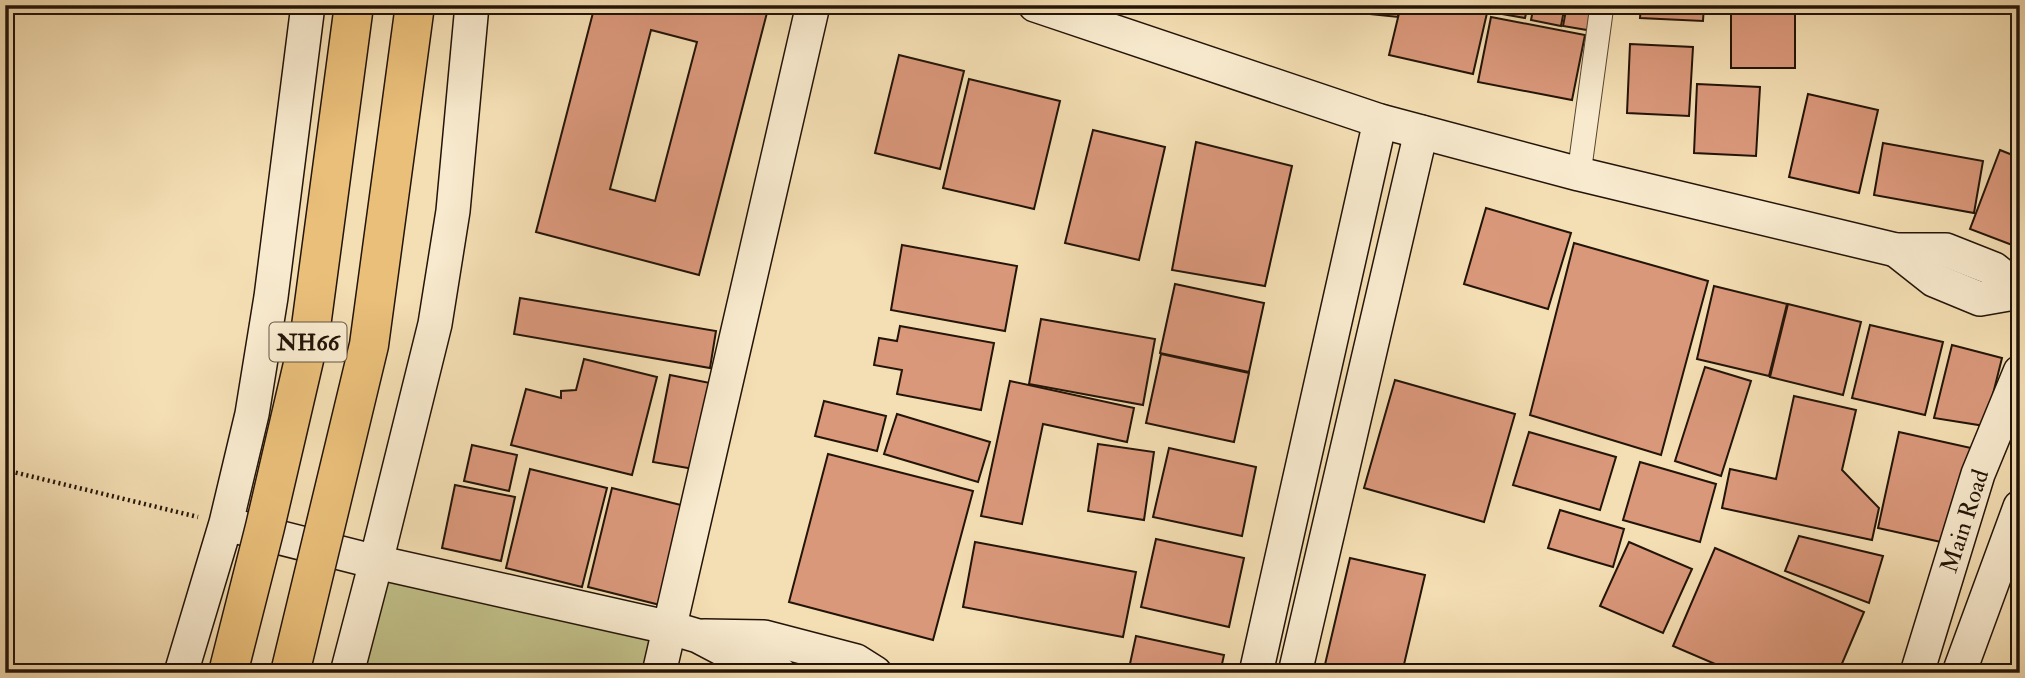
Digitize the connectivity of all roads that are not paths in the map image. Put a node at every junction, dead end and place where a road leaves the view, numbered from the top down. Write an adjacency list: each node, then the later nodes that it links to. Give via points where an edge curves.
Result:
1 (308, 5): 14 (street, via 271,297 252,414)
2 (355, 5): 18 (highway, NH66, bridge, via 310,334)
3 (415, 5): 19 (highway, NH66, bridge, via 369,345)
4 (472, 5): 15 (street, via 453,211 435,324)
5 (813, 5): 16 (street)
6 (1035, 5): 8 (street)
7 (1602, 5): 10 (street)
8 (1380, 121): 9 (street); 24 (street)
9 (1421, 132): 10 (street); 25 (street)
10 (1579, 174): 11 (street, via 1896,250 1947,250 1994,269)
11 (2020, 291)
12 (2017, 388): 26 (street, Main Road, via 1978,474)
13 (2020, 507): 27 (street, Main Road)
14 (226, 523): 15 (street); 17 (street)
15 (376, 562): 16 (street); 20 (street)
16 (684, 632): 21 (street); 22 (street); 23 (street, via 764,637 856,661)
17 (181, 673)
18 (228, 673)
19 (290, 673)
20 (346, 673)
21 (659, 673)
22 (779, 673)
23 (875, 673)
24 (1256, 673)
25 (1295, 673)
26 (1917, 673)
27 (1959, 673)

